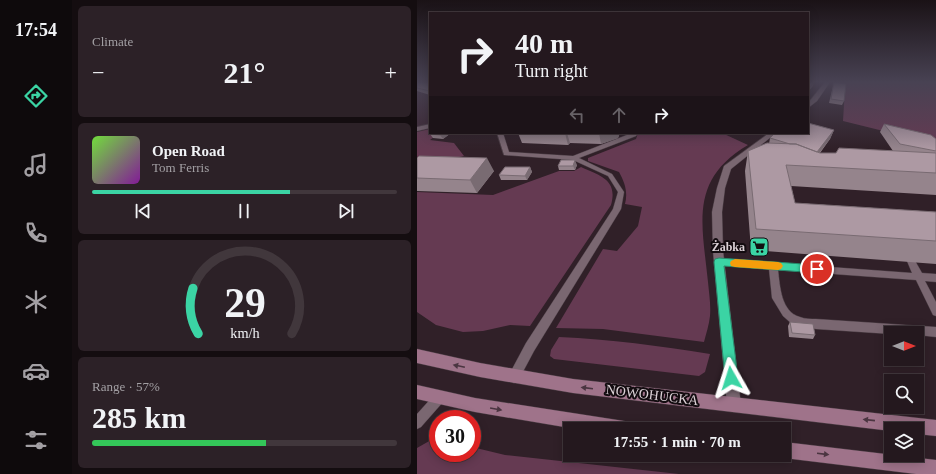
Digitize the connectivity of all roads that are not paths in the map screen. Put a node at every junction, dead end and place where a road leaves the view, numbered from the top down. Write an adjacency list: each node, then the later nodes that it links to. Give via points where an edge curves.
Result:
1 (429, 126): 2 (lane)
2 (417, 129)
3 (500, 134): 6 (lane, via 506,154)
4 (634, 134): 6 (lane, via 622,141)
5 (772, 134): 8 (street, via 727,168 717,212)
6 (574, 158): 15 (lane, via 610,175 621,192 617,209 530,347)
7 (911, 261): 10 (lane)
8 (719, 262): 9 (lane); 18 (street)
9 (773, 266): 10 (lane); 13 (lane, via 777,298 786,313 796,321)
10 (919, 276): 11 (lane); 12 (lane)
11 (936, 278)
12 (936, 312)
13 (936, 332)
14 (417, 356): 15 (main road, NOWOHUCKA, one-way to 14)
15 (514, 377): 18 (main road, NOWOHUCKA, one-way to 15)
16 (417, 392): 17 (main road)
17 (439, 398): 19 (main road, one-way to 19); 20 (lane)
18 (734, 405): 21 (main road, NOWOHUCKA, one-way to 18)
19 (578, 422)
20 (417, 423)
21 (936, 428)
22 (791, 451): 23 (main road, one-way to 23)
23 (936, 468)

